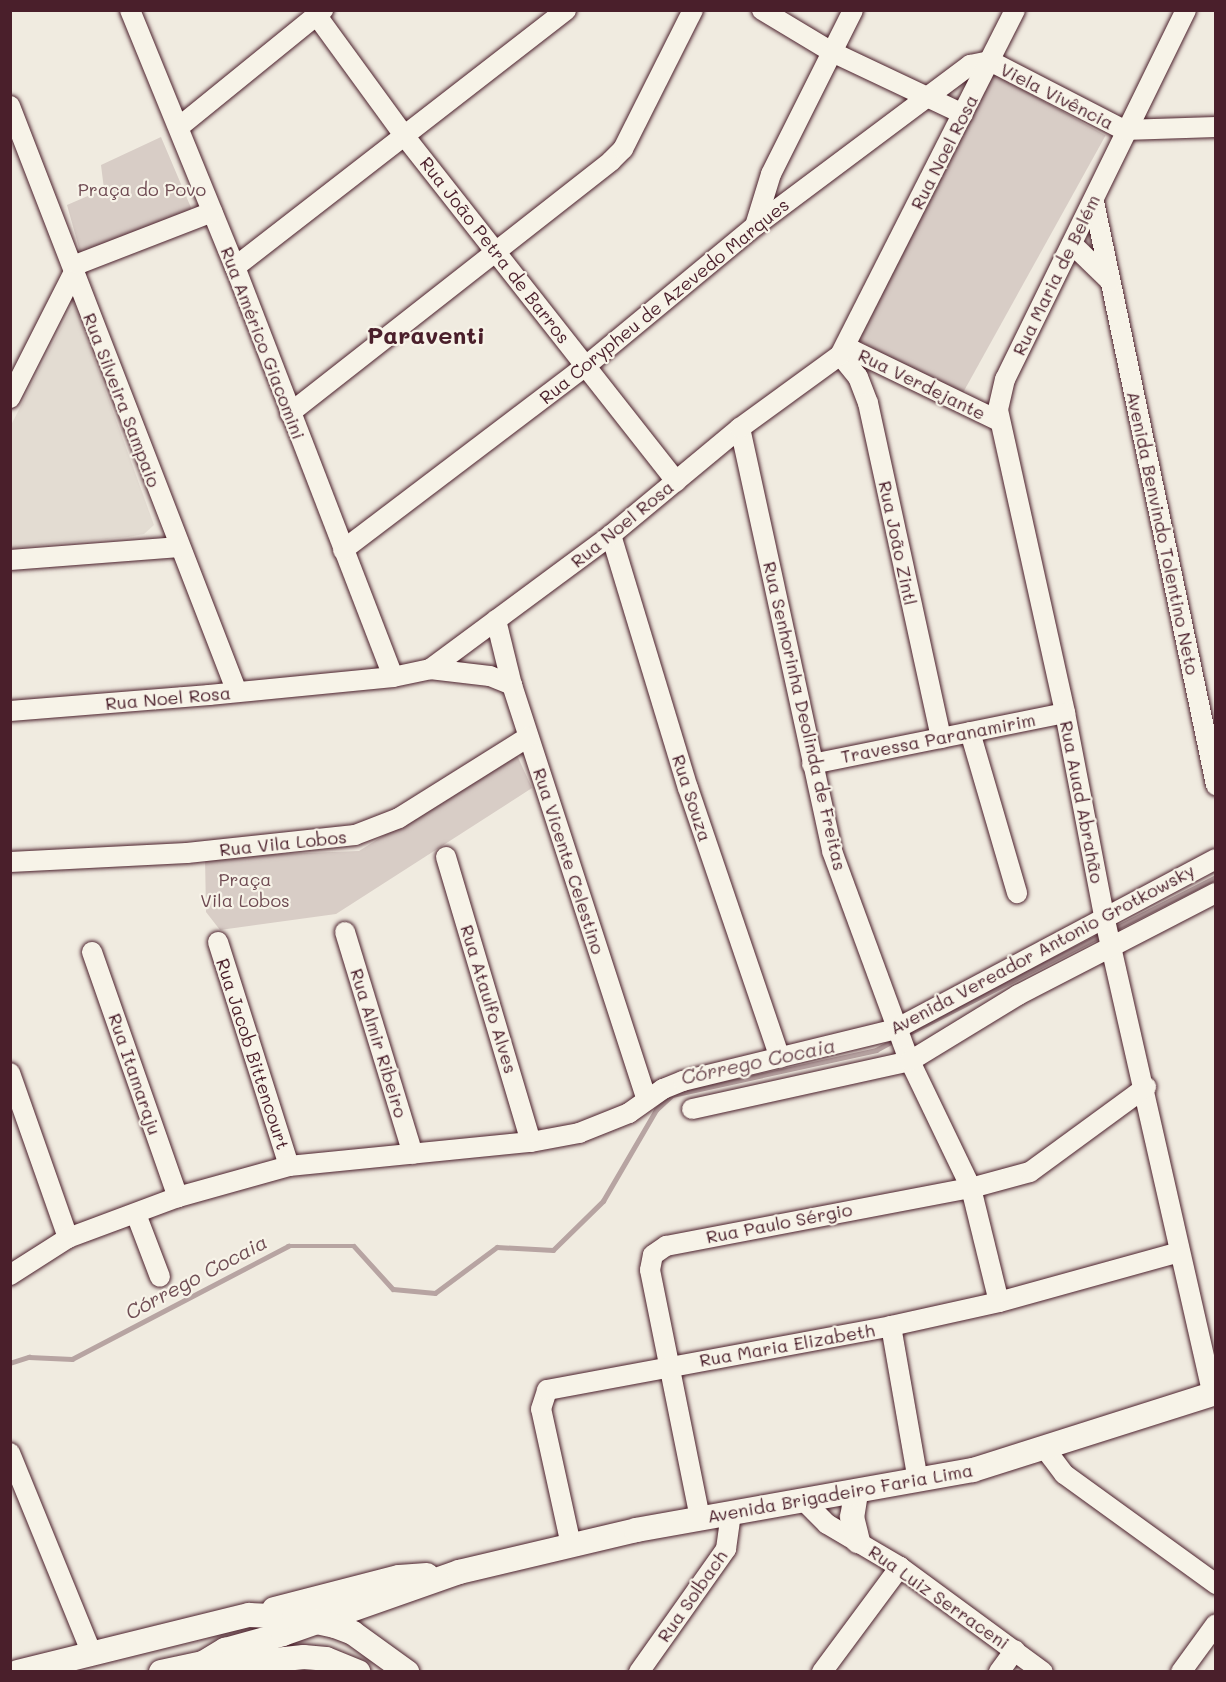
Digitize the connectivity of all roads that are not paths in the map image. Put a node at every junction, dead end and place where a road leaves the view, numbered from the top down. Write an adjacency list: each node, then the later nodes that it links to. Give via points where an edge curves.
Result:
1 (130, 10): 14 (street, Rua Américo Giacomini)
2 (566, 10): 17 (street)
3 (693, 10): 22 (street, via 622,149 602,171)
4 (762, 10): 9 (street)
5 (853, 10): 9 (street)
6 (1015, 10): 10 (street, Rua Noel Rosa)
7 (1186, 10): 16 (street, Rua Maria de Belém)
8 (320, 13): 14 (street); 17 (street, Rua João Petra de Barros)
9 (832, 52): 11 (street); 20 (street, via 771,174)
10 (990, 62): 11 (street, Rua Corypheu de Azevedo Marques, via 970,65); 13 (street, Rua Noel Rosa); 16 (street, Viela Vivência)
11 (926, 98): 13 (street); 20 (street, Rua Corypheu de Azevedo Marques)
12 (10, 105): 24 (street, Rua Silveira Sampaio)
13 (963, 114): 26 (street, Rua Noel Rosa)
14 (179, 127): 19 (street, Rua Américo Giacomini)
15 (1215, 127): 16 (street)
16 (1124, 130): 18 (street, Rua Maria de Belém)
17 (406, 138): 22 (street, Rua João Petra de Barros); 23 (street)
18 (1094, 202): 21 (street, Rua Maria de Belém); 25 (street, Avenida Benvindo Tolentino Neto)
19 (212, 212): 23 (street, Rua Américo Giacomini); 24 (street, via 88,258)
20 (755, 225): 27 (street, Rua Corypheu de Azevedo Marques)
21 (1072, 244): 25 (street); 30 (street, Rua Maria de Belém, via 1000,388)
22 (495, 251): 27 (street, Rua João Petra de Barros); 29 (street)
23 (235, 267): 29 (street, Rua Américo Giacomini)
24 (72, 273): 28 (street); 34 (street, Rua Silveira Sampaio)
25 (1110, 281): 48 (street, Avenida Benvindo Tolentino Neto)
26 (843, 351): 30 (street, Rua Verdejante); 31 (street, Rua Noel Rosa); 46 (street, Rua João Zintl, via 868,403)
27 (587, 365): 32 (street, Rua João Petra de Barros); 35 (street, Rua Corypheu de Azevedo Marques)
28 (10, 398)
29 (290, 413): 35 (street, Rua Américo Giacomini)
30 (999, 422): 43 (street, Rua Auad Abrahão)
31 (740, 428): 32 (street, Rua Noel Rosa); 47 (street, Rua Senhorinha Deolinda de Freitas)
32 (676, 481): 33 (street, Rua Noel Rosa)
33 (611, 535): 37 (street, Rua Noel Rosa); 59 (street, Rua Souza, via 688,788)
34 (180, 547): 36 (street); 41 (street, Rua Silveira Sampaio)
35 (342, 550): 39 (street, Rua Américo Giacomini)
36 (10, 560)
37 (496, 620): 38 (street, Rua Noel Rosa); 40 (street, Rua Vicente Celestino)
38 (430, 669): 39 (street, Rua Noel Rosa); 40 (street, via 490,676)
39 (393, 677): 41 (street, Rua Noel Rosa)
40 (512, 685): 45 (street, Rua Vicente Celestino)
41 (237, 692): 42 (street, Rua Noel Rosa)
42 (10, 711)
43 (1065, 712): 44 (street, Travessa Paranamirim); 55 (street, Rua Auad Abrahão)
44 (970, 732): 46 (street, Travessa Paranamirim); 52 (street)
45 (528, 737): 51 (street, Rua Vila Lobos, via 399,818 355,836 187,853); 63 (street, Rua Vicente Celestino)
46 (940, 738): 47 (street, Travessa Paranamirim)
47 (812, 764): 58 (street, Rua Senhorinha Deolinda de Freitas, via 832,851)
48 (1215, 785)
49 (446, 857): 65 (street, Rua Ataulfo Alves)
50 (1215, 859): 55 (street, Avenida Vereador Antonio Grotkowsky)
51 (10, 862)
52 (1017, 893)
53 (1215, 893): 55 (street, Avenida Vereador Antonio Grotkowsky)
54 (345, 932): 66 (street, Rua Almir Ribeiro)
55 (1108, 932): 58 (street, Avenida Vereador Antonio Grotkowsky); 60 (street, Avenida Vereador Antonio Grotkowsky, via 1017,995); 62 (street, Rua Auad Abrahão)
56 (218, 942): 67 (street, Rua Jacob Bittencourt)
57 (93, 952): 69 (street, Rua Itamaraju)
58 (898, 1033): 59 (street, Avenida Vereador Antonio Grotkowsky); 60 (street, Rua Senhorinha Deolinda de Freitas)
59 (780, 1058): 63 (street, Avenida Vereador Antonio Grotkowsky, via 683,1081)
60 (908, 1058): 64 (street, Avenida Vereador Antonio Grotkowsky); 68 (street, Rua Senhorinha Deolinda de Freitas)
61 (10, 1073): 71 (street)
62 (1146, 1087): 68 (street, Rua Paulo Sérgio, via 1040,1167); 72 (street, Rua Auad Abrahão)
63 (647, 1100): 65 (street, Avenida Vereador Antonio Grotkowsky, via 602,1126)
64 (692, 1109)
65 (531, 1142): 66 (street, Avenida Vereador Antonio Grotkowsky)
66 (412, 1154): 67 (street, Avenida Vereador Antonio Grotkowsky)
67 (289, 1166): 69 (street, Avenida Vereador Antonio Grotkowsky)
68 (971, 1188): 75 (street, Rua Senhorinha Deolinda de Freitas); 77 (street, Rua Paulo Sérgio, via 666,1246 653,1255 650,1270)
69 (178, 1197): 70 (street, Avenida Vereador Antonio Grotkowsky)
70 (136, 1214): 71 (street, Avenida Vereador Antonio Grotkowsky); 74 (street)
71 (68, 1238): 73 (street, Avenida Vereador Antonio Grotkowsky)
72 (1179, 1252): 75 (street, Rua Maria Elizabeth); 78 (street, Rua Auad Abrahão)
73 (10, 1275)
74 (160, 1277)
75 (999, 1302): 76 (street, Rua Maria Elizabeth)
76 (891, 1326): 77 (street, Rua Maria Elizabeth); 81 (street)
77 (671, 1366): 85 (street, Rua Paulo Sérgio); 87 (street, Rua Maria Elizabeth, via 548,1390 541,1409)
78 (1214, 1394): 79 (main road, Avenida Brigadeiro Faria Lima)
79 (1046, 1450): 81 (main road, Avenida Brigadeiro Faria Lima); 90 (street, via 1064,1474)
80 (10, 1453): 95 (street)
81 (918, 1481): 82 (main road, Avenida Brigadeiro Faria Lima)
82 (856, 1493): 83 (main road, Avenida Brigadeiro Faria Lima); 86 (main road, via 852,1517)
83 (807, 1503): 84 (main road, Avenida Brigadeiro Faria Lima); 86 (street, Rua Luiz Serraceni, via 827,1524)
84 (731, 1514): 85 (main road, Avenida Brigadeiro Faria Lima); 101 (street, Rua Solbach, via 726,1549)
85 (700, 1518): 87 (main road, Avenida Brigadeiro Faria Lima)
86 (858, 1541): 88 (street, Rua Luiz Serraceni)
87 (571, 1545): 89 (main road, Avenida Brigadeiro Faria Lima)
88 (900, 1567): 94 (street, Rua Luiz Serraceni); 102 (street)
89 (459, 1572): 91 (main road, Avenida Brigadeiro Faria Lima, via 399,1577); 92 (main road, Avenida Brigadeiro Faria Lima)
90 (1215, 1584)
91 (249, 1616): 92 (main road); 95 (main road, Avenida Brigadeiro Faria Lima)
92 (317, 1621): 96 (main road, Avenida Brigadeiro Faria Lima, via 225,1650); 100 (main road, via 353,1633)
93 (1215, 1624): 105 (street)
94 (1015, 1650): 103 (street); 104 (street, Rua Luiz Serraceni)
95 (92, 1654): 97 (main road, Avenida Brigadeiro Faria Lima)
96 (203, 1663): 98 (main road); 99 (main road, via 228,1665 304,1657 326,1659)
97 (18, 1671)
98 (161, 1671)
99 (359, 1671)
100 (407, 1671)
101 (639, 1671)
102 (822, 1671)
103 (999, 1671)
104 (1043, 1671)
105 (1180, 1671)

